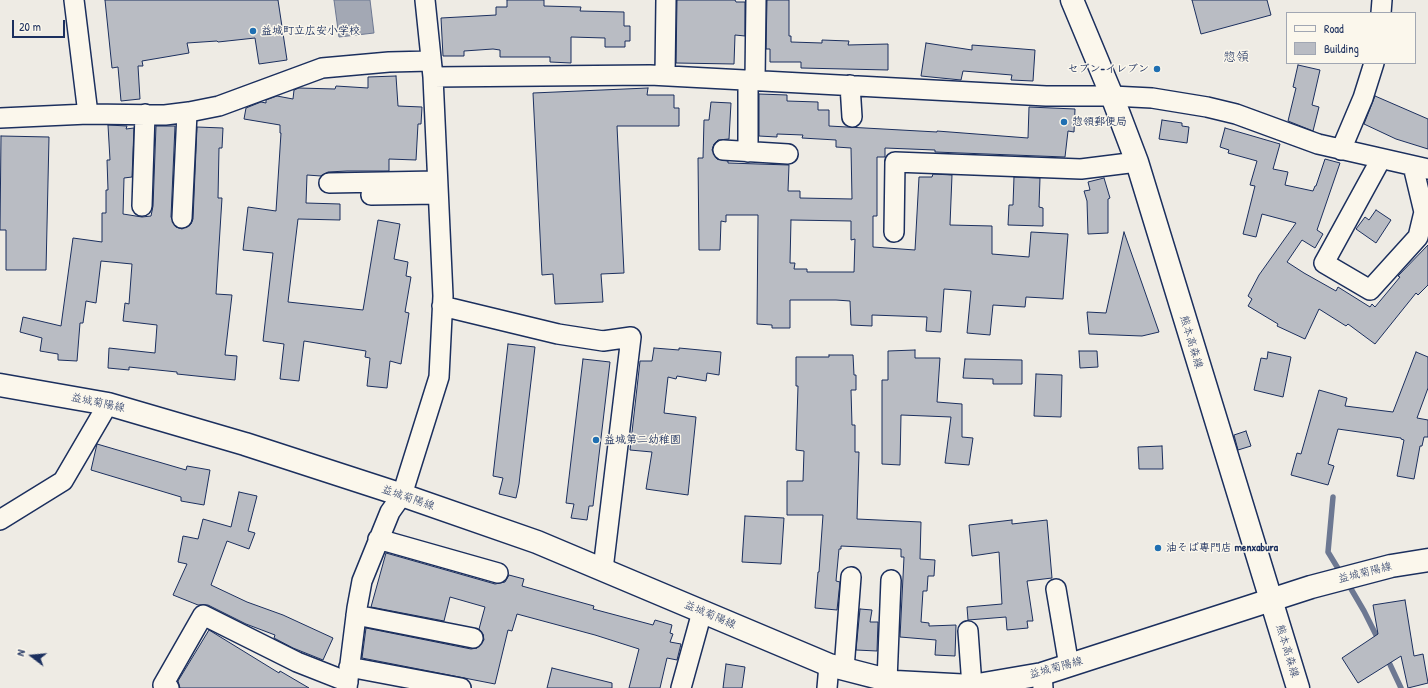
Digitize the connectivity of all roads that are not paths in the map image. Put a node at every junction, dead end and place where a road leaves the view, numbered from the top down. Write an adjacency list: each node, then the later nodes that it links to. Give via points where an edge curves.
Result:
1 (74, 0): 15 (street)
2 (425, 0): 9 (street)
3 (666, 0): 10 (street)
4 (756, 0): 11 (street)
5 (1072, 0): 13 (main road, 熊本高森線)
6 (1382, 0): 7 (street)
7 (1381, 12)
8 (1374, 64): 20 (street, via 1363,98)
9 (432, 69): 10 (street); 14 (street, via 389,62 322,68 218,106); 27 (street)
10 (665, 76): 11 (street)
11 (751, 80): 12 (street); 21 (street)
12 (850, 85): 13 (street, via 1046,96); 17 (street)
13 (1112, 96): 20 (street, via 1152,98 1207,107 1236,114); 24 (main road, 熊本高森線)
14 (186, 113): 16 (street); 30 (street)
15 (88, 114): 16 (street); 18 (street)
16 (145, 114): 29 (street)
17 (852, 116)
18 (0, 118)
19 (723, 150): 21 (street)
20 (1341, 150): 23 (street)
21 (748, 152): 22 (street)
22 (788, 154)
23 (1381, 159): 25 (street); 25 (street, via 1324,263 1370,290 1418,237 1424,212)
24 (1137, 162): 31 (street, via 1081,170 895,162); 44 (main road, 熊本高森線)
25 (1420, 168)
26 (329, 183): 27 (street)
27 (437, 188): 28 (street); 32 (street)
28 (371, 195)
29 (142, 206)
30 (182, 218)
31 (894, 232)
32 (442, 306): 35 (street, via 439,377); 39 (street, via 558,334 603,341 632,337)
33 (0, 385): 34 (main road, 益城菊陽線)
34 (108, 404): 35 (main road, 益城菊陽線, via 245,444); 36 (street, via 63,481)
35 (402, 495): 37 (street, via 390,512); 39 (main road, 益城菊陽線, via 537,542)
36 (0, 520)
37 (378, 539): 40 (street); 46 (street, via 362,582)
38 (1428, 560): 44 (main road, 益城菊陽線, via 1391,566)
39 (603, 569): 45 (main road, 益城菊陽線)
40 (498, 573)
41 (851, 577): 50 (street)
42 (891, 580): 53 (street)
43 (1056, 589): 49 (street)
44 (1271, 599): 49 (main road, 益城菊陽線); 59 (main road, 熊本高森線)
45 (702, 612): 50 (main road, 益城菊陽線); 57 (street)
46 (356, 615): 48 (street); 51 (street)
47 (968, 631): 54 (street)
48 (474, 638)
49 (1069, 666): 52 (main road, 益城菊陽線)
50 (836, 667): 53 (main road, 益城菊陽線); 58 (street)
51 (348, 679): 55 (street, via 297,662 202,615 163,685); 56 (street)
52 (1043, 681): 54 (main road, 益城菊陽線)
53 (892, 684): 54 (main road, 益城菊陽線)
54 (972, 686)
55 (169, 688)
56 (461, 688)
57 (681, 688)
58 (827, 688)
59 (1298, 688)

